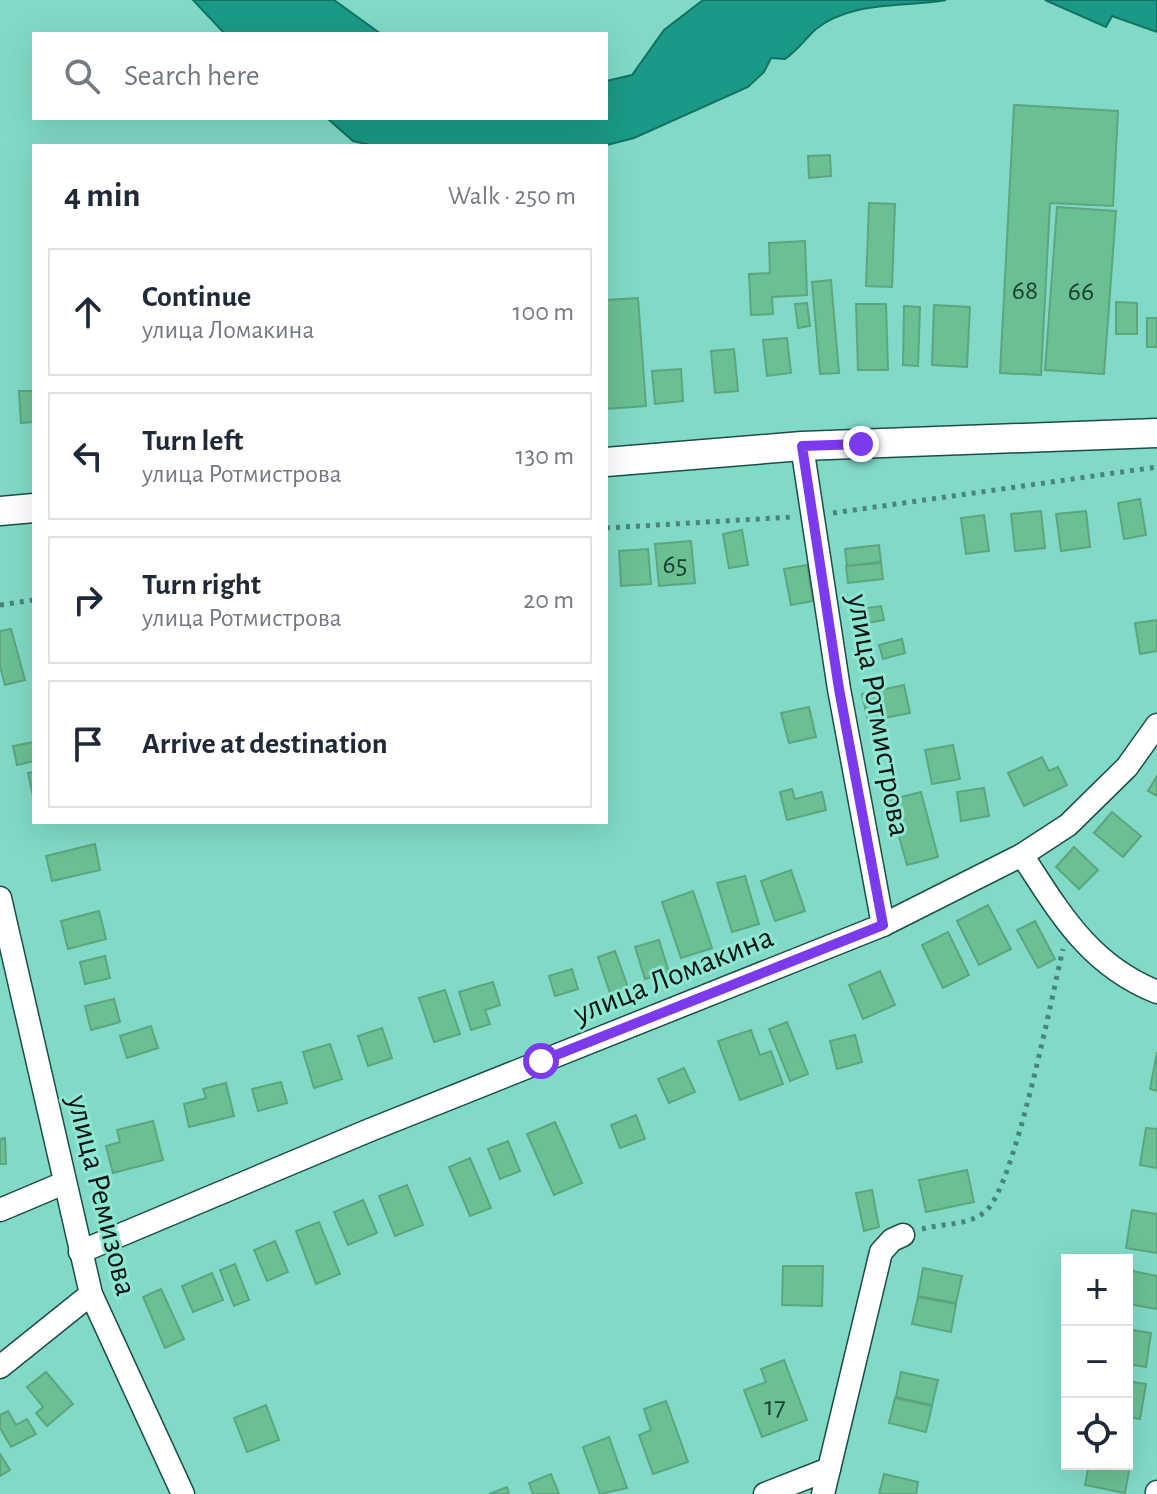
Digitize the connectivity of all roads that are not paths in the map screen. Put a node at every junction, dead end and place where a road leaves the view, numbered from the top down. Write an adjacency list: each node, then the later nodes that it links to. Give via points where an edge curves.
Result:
1 (1157, 433): 2 (street)
2 (802, 446): 3 (street); 9 (street, улица Ротмистрова)
3 (608, 462)
4 (32, 508): 5 (street)
5 (0, 511)
6 (1157, 725): 7 (street, улица Ломакина, via 1101,795)
7 (1022, 855): 9 (street, улица Ломакина); 10 (street, via 1095,957)
8 (0, 898): 11 (street, улица Ремизова)
9 (883, 925): 14 (street, улица Ломакина)
10 (1157, 992)
11 (64, 1183): 12 (street); 14 (street, улица Ремизова)
12 (0, 1210)
13 (903, 1235): 17 (street, via 881,1252)
14 (80, 1252): 15 (street, улица Ремизова)
15 (91, 1294): 16 (street); 18 (street, улица Ремизова)
16 (0, 1367)
17 (829, 1469): 19 (street); 20 (street)
18 (183, 1494)
19 (765, 1494)
20 (823, 1494)

